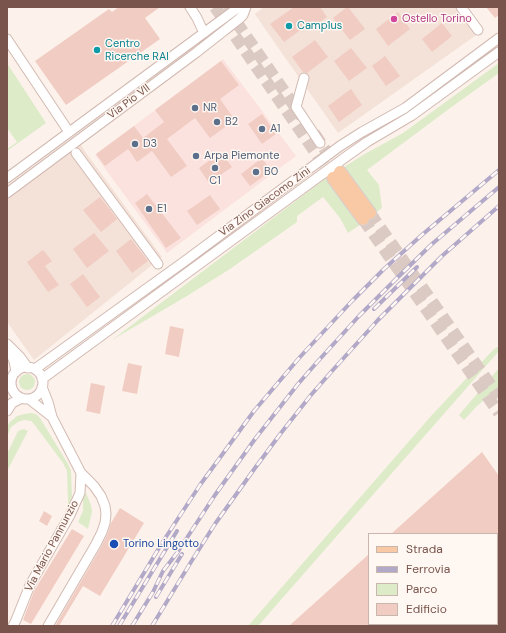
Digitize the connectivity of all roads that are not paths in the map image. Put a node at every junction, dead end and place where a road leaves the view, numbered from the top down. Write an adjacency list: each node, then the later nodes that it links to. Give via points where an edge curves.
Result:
1 (190, 7): 6 (street)
2 (239, 7): 6 (street, Via Pio VII)
3 (246, 7): 16 (street, Via Pio VII, via 239,19 197,52)
4 (461, 7): 5 (street)
5 (478, 30)
6 (204, 33): 11 (street, Via Pio VII)
7 (499, 38): 20 (street, Via Zino Giacomo Zini, via 405,108 340,146 185,261)
8 (7, 39): 11 (street)
9 (499, 52): 22 (street, Via Zino Giacomo Zini, via 411,116 347,156 50,373)
10 (304, 78): 12 (street, via 296,106)
11 (69, 132): 15 (street, Via Pio VII)
12 (320, 143)
13 (76, 153): 18 (street)
14 (337, 175): 17 (main road)
15 (7, 178)
16 (7, 194)
17 (366, 216)
18 (158, 264)
19 (7, 345): 20 (street); 21 (street)
20 (31, 368): 21 (street, via 23,368); 22 (street, via 40,374)
21 (16, 372): 23 (street)
22 (42, 383): 24 (street, via 37,395); 26 (street)
23 (9, 389): 24 (street)
24 (25, 398): 25 (street, via 12,403); 26 (street)
25 (7, 411)
26 (52, 417): 27 (street)
27 (81, 473): 28 (street, Via Mario Pannunzio, via 80,493 30,585); 29 (street, via 102,496 105,523 96,544)
28 (12, 626)
29 (48, 626)

